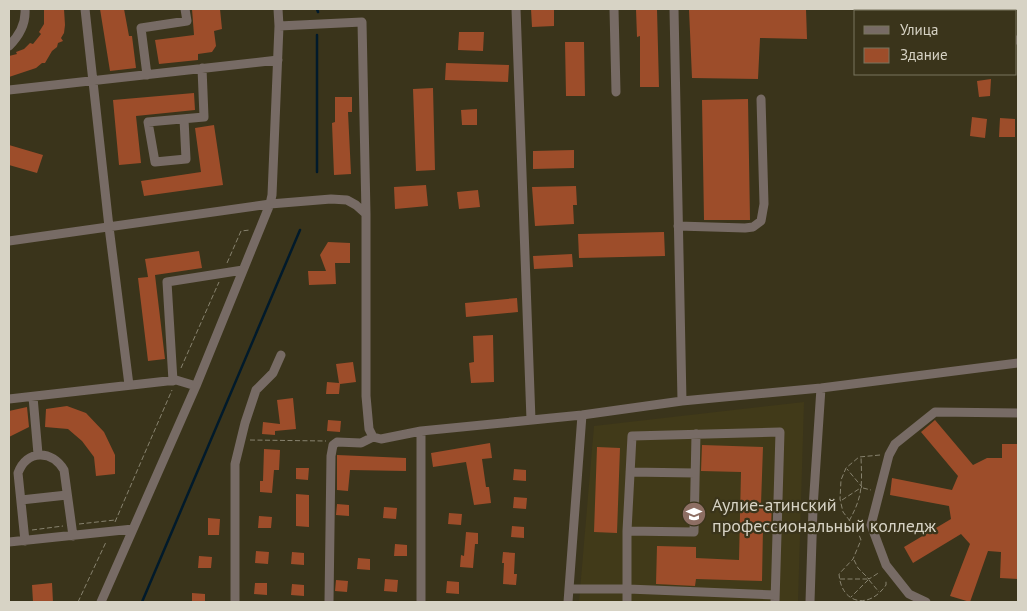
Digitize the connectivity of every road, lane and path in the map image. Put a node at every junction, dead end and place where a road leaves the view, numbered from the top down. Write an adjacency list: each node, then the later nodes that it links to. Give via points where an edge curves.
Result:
1 (25, 9): 9 (street, via 19,35)
2 (84, 9): 13 (street)
3 (185, 9): 12 (street, via 187,21 141,28)
4 (278, 9): 8 (street)
5 (516, 9): 37 (street)
6 (614, 9): 15 (street)
7 (674, 9): 20 (street)
8 (279, 26): 10 (street); 19 (street, via 362,22)
9 (9, 46)
10 (278, 60): 11 (street); 18 (street)
11 (202, 68): 12 (street); 17 (street, via 204,117)
12 (147, 75): 13 (street)
13 (94, 81): 14 (street); 21 (street)
14 (9, 90)
15 (616, 92)
16 (761, 99): 20 (street, via 764,204 761,221 745,228)
17 (184, 119): 17 (street, via 148,122 155,162 186,160)
18 (270, 204): 19 (street, via 347,200); 21 (street); 22 (street)
19 (366, 214): 40 (street, via 366,396 369,429)
20 (678, 226): 34 (street)
21 (109, 227): 23 (street); 29 (street)
22 (260, 229): 24 (street); 25 (path, via 241,231)
23 (9, 241)
24 (243, 270): 25 (street); 30 (street)
25 (223, 273): 28 (path); 28 (street, via 167,282)
26 (280, 355): 41 (street, via 273,373 256,390)
27 (1018, 363): 31 (street)
28 (174, 381): 29 (street); 30 (street); 56 (path)
29 (129, 385): 32 (street)
30 (196, 386): 54 (street)
31 (821, 388): 34 (street); 76 (street)
32 (33, 397): 33 (street); 43 (street)
33 (9, 399)
34 (682, 401): 36 (street)
35 (1018, 413): 44 (street, via 935,412 895,444)
36 (582, 415): 37 (street); 64 (street)
37 (531, 420): 38 (street)
38 (421, 431): 40 (street, via 381,439); 73 (street)
39 (696, 434): 47 (street, via 632,436); 48 (street); 68 (street, via 780,432)
40 (373, 437): 42 (street, via 361,443 337,442)
41 (242, 440): 42 (path, via 324,440); 71 (street, via 236,464)
42 (333, 445): 72 (street)
43 (38, 454): 50 (street, via 61,465); 51 (street, via 21,465 18,473)
44 (888, 455): 45 (path); 61 (street, via 871,525)
45 (861, 457): 46 (path); 49 (path)
46 (846, 468): 49 (path); 52 (path, via 841,480)
47 (630, 472): 48 (street); 55 (street)
48 (695, 473): 55 (street, via 694,532)
49 (862, 487): 52 (path); 53 (path, via 858,505)
50 (68, 495): 51 (street); 57 (street)
51 (21, 500): 58 (street)
52 (841, 501): 53 (path)
53 (849, 521): 60 (path, via 862,540)
54 (133, 529): 56 (street); 70 (street)
55 (627, 531): 65 (street)
56 (111, 532): 57 (street); 69 (path)
57 (73, 536): 58 (street)
58 (25, 541): 59 (street)
59 (9, 542)
60 (853, 559): 62 (path, via 839,574); 63 (path)
61 (885, 567): 63 (path); 66 (path, via 886,585); 77 (street, via 909,594)
62 (840, 579): 63 (path); 67 (path, via 840,584)
63 (869, 579): 66 (path); 67 (path)
64 (569, 589): 65 (street); 74 (street)
65 (628, 589): 68 (street); 75 (street)
66 (880, 593): 67 (path, via 863,602)
67 (851, 597)
68 (775, 599)
69 (78, 602)
70 (101, 602)
71 (236, 602)
72 (329, 602)
73 (421, 602)
74 (568, 602)
75 (627, 602)
76 (810, 602)
77 (926, 602)

